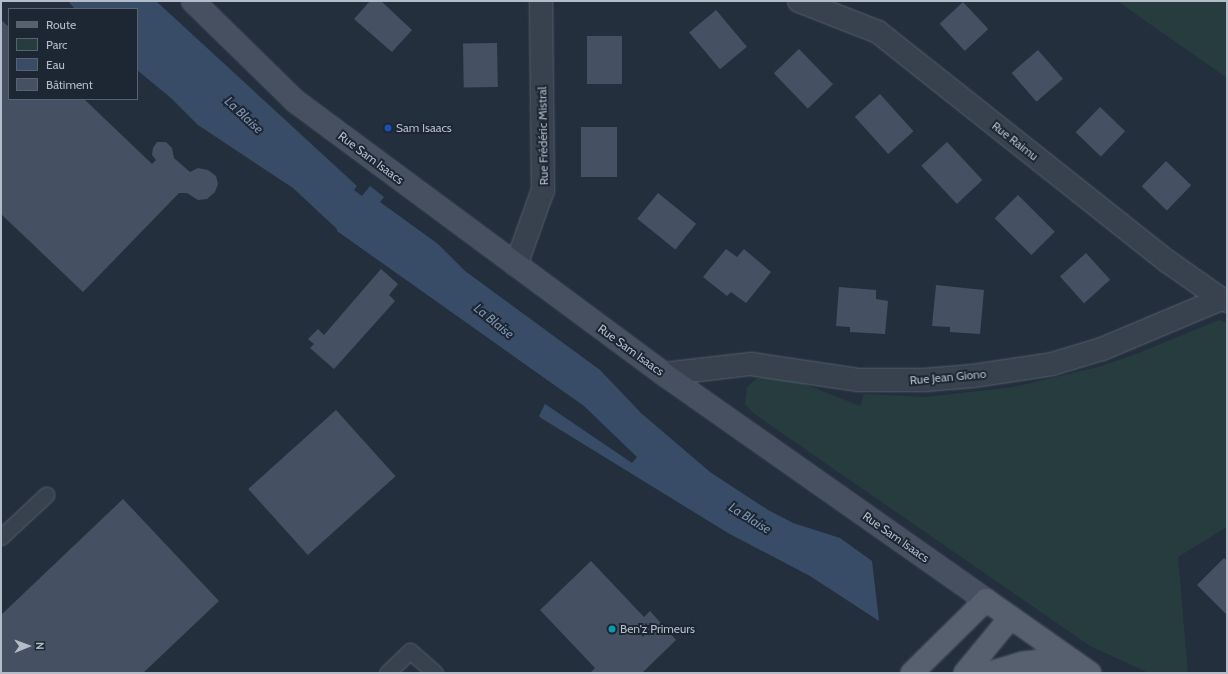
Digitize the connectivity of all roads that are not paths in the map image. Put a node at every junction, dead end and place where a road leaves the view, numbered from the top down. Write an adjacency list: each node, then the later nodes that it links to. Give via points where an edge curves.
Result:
1 (194, 1): 4 (main road, Rue Sam Isaacs, via 295,101)
2 (541, 1): 4 (street, Rue Frédéric Mistral, via 543,190)
3 (799, 1): 5 (street, Rue Raimu, via 878,32 1167,261)
4 (516, 265): 6 (main road, Rue Sam Isaacs)
5 (1224, 300): 6 (street, Rue Jean Giono, via 1102,349 1052,364 972,376 924,380 858,380 751,364)
6 (664, 374): 9 (main road, Rue Sam Isaacs)
7 (46, 495): 8 (lane)
8 (1, 537)
9 (986, 600): 10 (main road, Rue Sam Isaacs); 14 (main road)
10 (1011, 617): 11 (main road, Rue Sam Isaacs); 15 (main road)
11 (1087, 671): 16 (main road, via 1042,661 1014,665)
12 (387, 673): 13 (lane, via 410,651)
13 (435, 673)
14 (912, 673)
15 (965, 673)
16 (990, 673)

